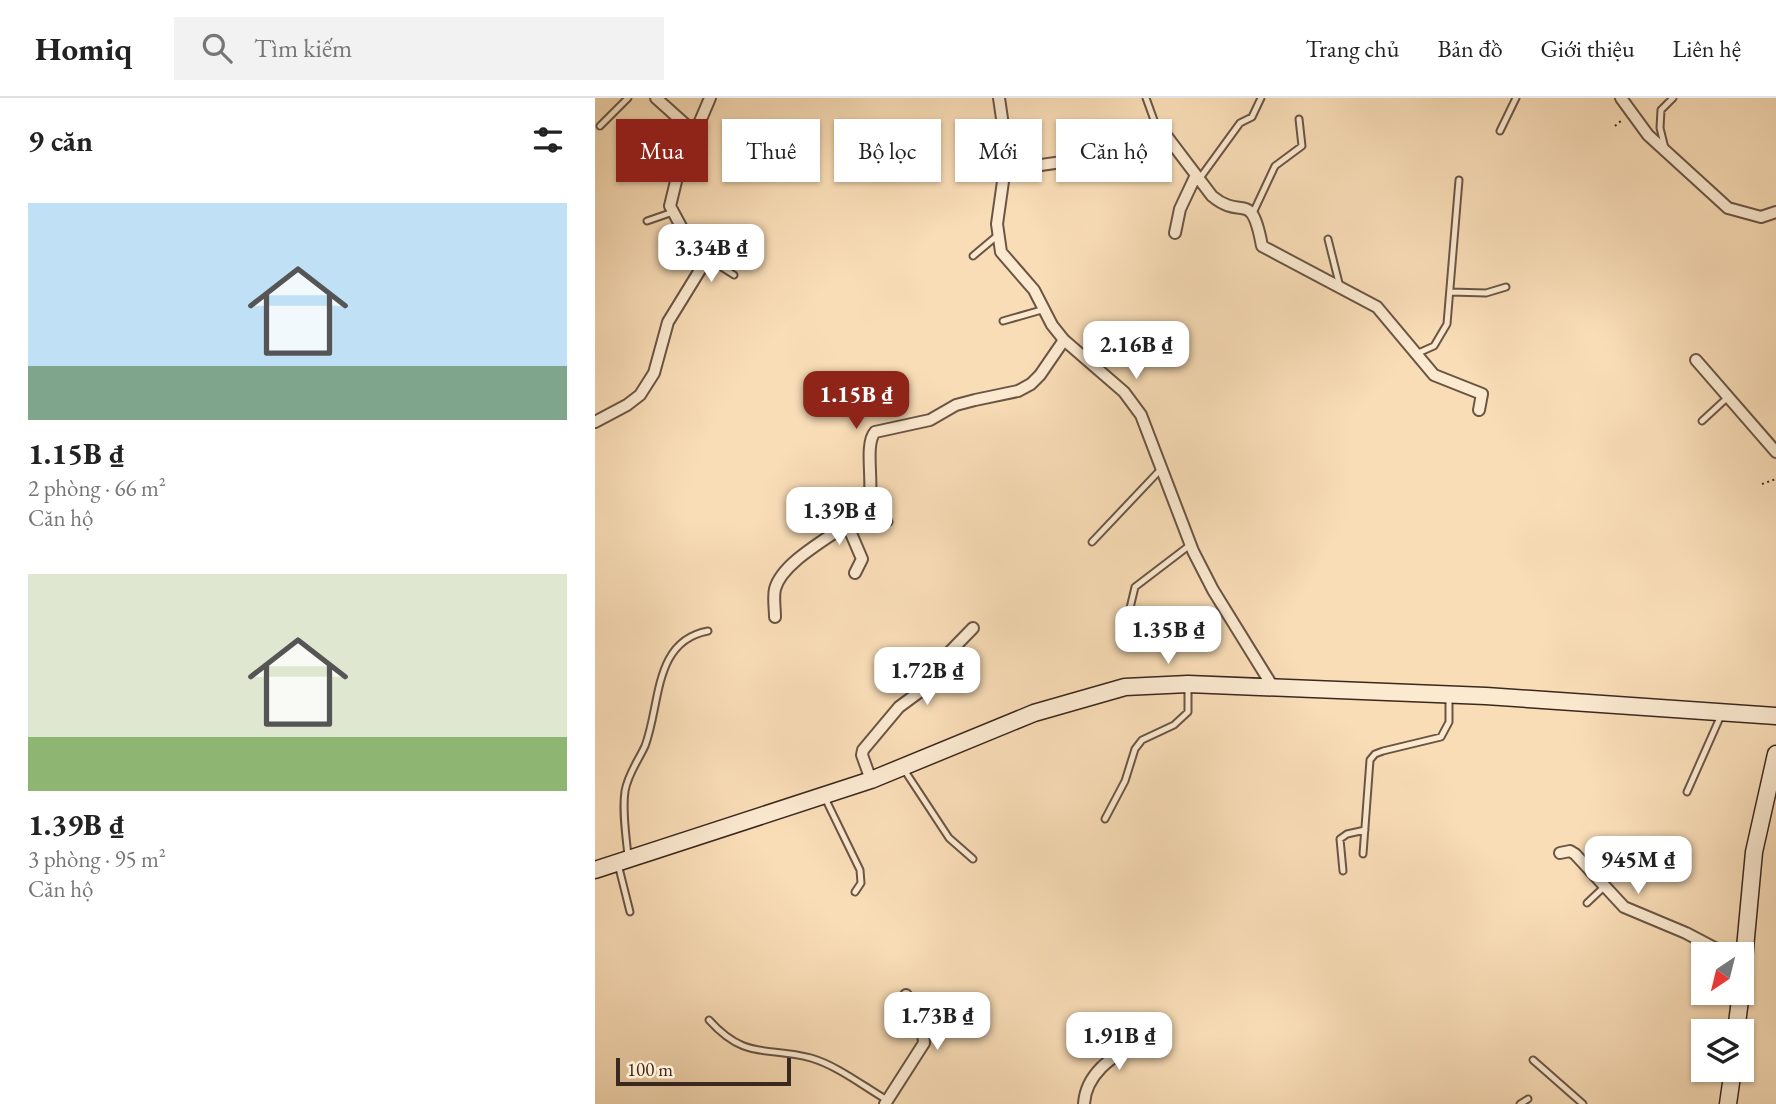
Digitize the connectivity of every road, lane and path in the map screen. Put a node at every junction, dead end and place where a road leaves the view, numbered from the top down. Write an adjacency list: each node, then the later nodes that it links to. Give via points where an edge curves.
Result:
1 (628, 98): 15 (lane)
2 (656, 98): 10 (street)
3 (710, 98): 11 (street)
4 (999, 98): 12 (street)
5 (1146, 98): 13 (lane)
6 (1261, 98): 19 (lane, via 1252,117 1240,123)
7 (1516, 98): 16 (lane)
8 (1621, 98): 18 (street)
9 (1673, 98): 18 (lane, via 1661,110)
10 (679, 119)
11 (701, 119)
12 (1002, 119)
13 (1154, 119)
14 (1299, 119): 25 (lane, via 1302,146 1275,166)
15 (600, 126)
16 (1500, 131)
17 (1172, 140): 19 (street)
18 (1665, 151): 24 (street, via 1728,208 1761,217)
19 (1198, 177): 25 (street, via 1218,201); 27 (street, via 1180,209)
20 (1458, 180): 35 (lane)
21 (676, 182): 23 (street, via 670,206)
22 (1005, 182): 28 (street)
23 (673, 212): 26 (lane); 31 (street)
24 (1776, 212)
25 (1253, 213): 33 (street, via 1262,246)
26 (647, 221)
27 (1175, 233)
28 (998, 236): 30 (lane); 36 (street, via 1000,252)
29 (1328, 239): 33 (lane)
30 (973, 256)
31 (698, 258): 32 (lane); 44 (street, via 697,279 668,323 654,373 634,400)
32 (734, 275)
33 (1340, 287): 39 (street, via 1377,307)
34 (1506, 287): 35 (lane, via 1486,293)
35 (1451, 292): 39 (lane, via 1442,335 1434,346)
36 (1045, 309): 37 (lane); 38 (street)
37 (1003, 321)
38 (1064, 340): 46 (street, via 1124,392 1141,415); 49 (street, via 1039,375 1019,391 957,405 930,420 875,432 870,441)
39 (1416, 354): 42 (street, via 1434,375 1482,394)
40 (1696, 360): 41 (street)
41 (1728, 397): 43 (lane); 45 (street)
42 (1479, 410)
43 (1702, 421)
44 (595, 422)
45 (1776, 452)
46 (1161, 468): 52 (lane); 53 (street)
47 (1776, 479): 48 (path)
48 (1762, 484)
49 (869, 504): 50 (lane, via 882,503); 51 (street)
50 (889, 522)
51 (847, 524): 54 (street, via 862,559); 56 (street, via 781,575 774,590)
52 (1092, 542)
53 (1190, 545): 55 (lane, via 1135,587); 60 (street)
54 (855, 573)
55 (1130, 608)
56 (775, 617)
57 (973, 628): 66 (street, via 863,750)
58 (708, 631): 75 (lane, via 691,634 667,659 645,745 625,793)
59 (1188, 684): 60 (street); 65 (street, via 1125,687 1079,698); 70 (lane, via 1188,712 1135,749)
60 (1273, 687): 61 (street)
61 (1449, 694): 62 (street); 71 (lane, via 1449,722 1441,737 1383,751 1370,760)
62 (1724, 711): 63 (street); 67 (lane)
63 (1776, 716)
64 (1776, 754): 69 (street)
65 (902, 768): 66 (street); 74 (lane, via 949,838)
66 (871, 780): 68 (street)
67 (1687, 792)
68 (824, 795): 75 (street); 79 (lane, via 860,870 862,883)
69 (1770, 803): 83 (street, via 1754,852)
70 (1105, 819)
71 (1365, 830): 73 (lane); 77 (lane, via 1340,839)
72 (1560, 853): 78 (street, via 1575,854)
73 (1363, 854)
74 (973, 859)
75 (623, 861): 76 (street); 81 (lane)
76 (595, 870)
77 (1343, 871)
78 (1605, 886): 80 (lane); 82 (street, via 1624,907)
79 (855, 892)
80 (1587, 903)
81 (631, 912)
82 (1703, 942)
83 (1745, 942)
84 (906, 995): 90 (street, via 922,1022 924,1043)
85 (709, 1020): 90 (lane, via 740,1047 812,1059)
86 (1144, 1037): 91 (street, via 1103,1064 1091,1080)
87 (1533, 1060): 93 (lane)
88 (1731, 1082): 94 (street)
89 (1528, 1099): 92 (lane)
90 (886, 1102)
91 (1084, 1104)
92 (1520, 1104)
93 (1583, 1104)
94 (1728, 1104)

